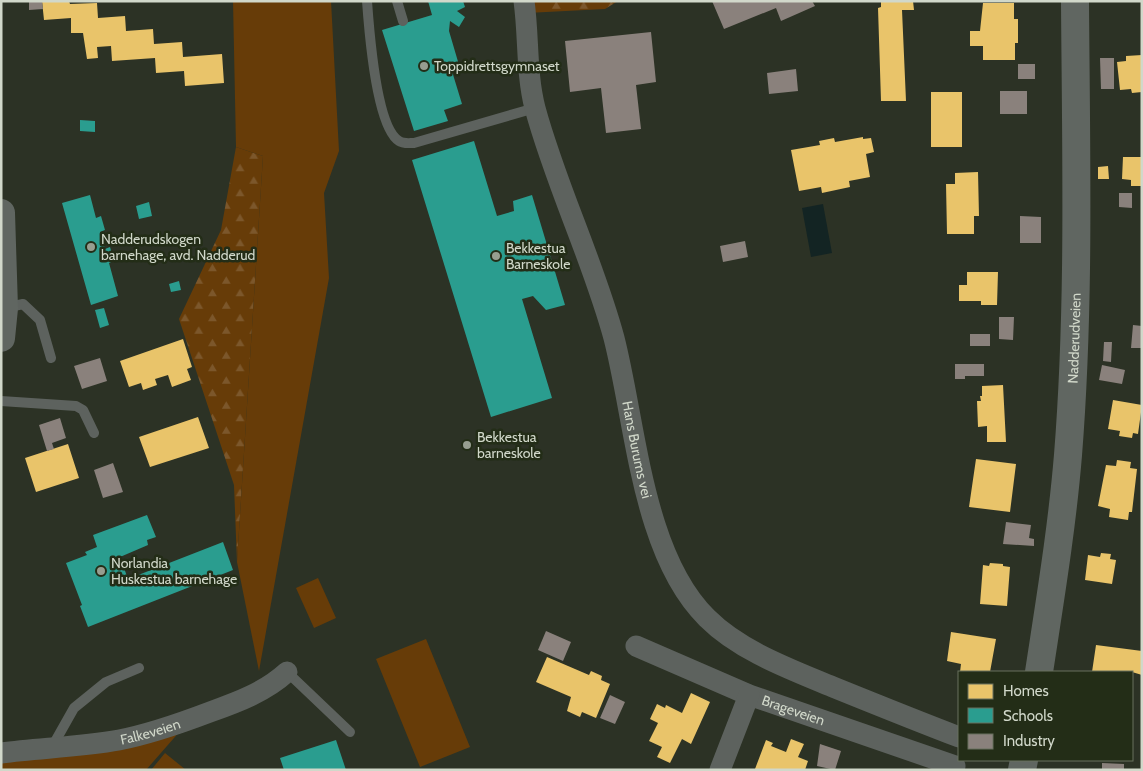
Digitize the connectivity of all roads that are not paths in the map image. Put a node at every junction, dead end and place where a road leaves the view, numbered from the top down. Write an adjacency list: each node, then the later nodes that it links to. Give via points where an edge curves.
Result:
1 (367, 1): 6 (lane, via 372,65 386,120 401,143 414,143)
2 (397, 1): 5 (lane)
3 (524, 1): 6 (street, Hans Burums vei, via 528,77)
4 (1075, 1): 15 (main road, Nadderudveien, via 1074,307 1068,454)
5 (403, 21)
6 (535, 108): 19 (street, Hans Burums vei, via 603,301 662,548 689,600 732,639 769,658)
7 (1, 213): 8 (main road)
8 (4, 308): 9 (main road); 10 (lane, via 23,304 40,320)
9 (1, 338)
10 (51, 358)
11 (1, 401): 12 (lane, via 76,406 83,410)
12 (94, 433)
13 (636, 646): 17 (street, Brageveien)
14 (139, 668): 20 (lane, via 106,682 74,708)
15 (1039, 671)
16 (287, 672): 18 (lane); 20 (street, Falkeveien, via 273,685 257,693 190,719 120,740)
17 (749, 695): 22 (street, Brageveien); 23 (street)
18 (350, 732)
19 (958, 737)
20 (52, 747): 21 (street, Falkeveien)
21 (1, 753)
22 (955, 766)
23 (720, 770)

